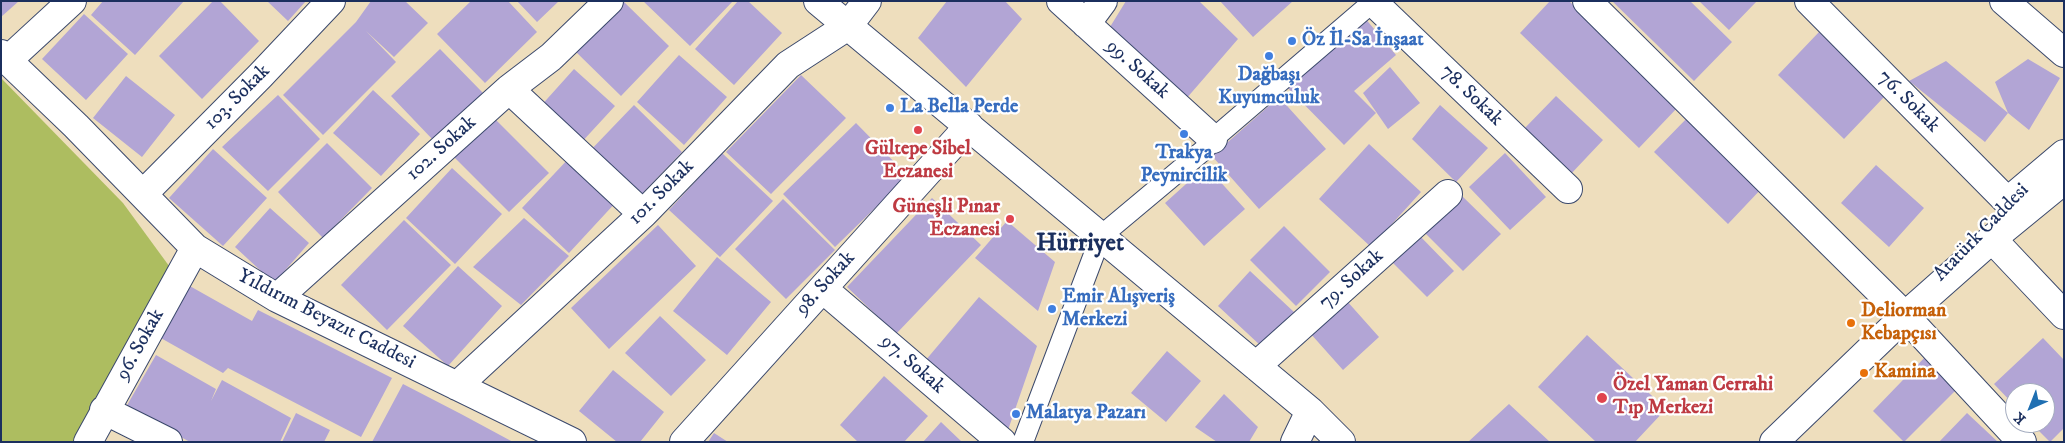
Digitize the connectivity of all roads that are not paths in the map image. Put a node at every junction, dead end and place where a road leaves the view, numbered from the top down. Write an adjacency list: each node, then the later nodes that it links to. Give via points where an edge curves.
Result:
1 (72, 1): 15 (street)
2 (331, 1): 22 (street, 103. Sokak)
3 (609, 1): 16 (street, 102. Sokak, via 551,57)
4 (818, 1): 13 (street)
5 (867, 1): 13 (street, 101. Sokak)
6 (1061, 1): 12 (street, 99. Sokak)
7 (1103, 1): 12 (street)
8 (1586, 1): 31 (street)
9 (1809, 1): 24 (street, 76. Sokak)
10 (2004, 1): 14 (street)
11 (1373, 2): 18 (street); 21 (street, 78. Sokak)
12 (1086, 24): 18 (street, 99. Sokak)
13 (848, 26): 17 (street); 25 (street, 101. Sokak, via 788,65)
14 (2064, 53)
15 (5, 57): 22 (street, Yıldırım Beyazıt Caddesi)
16 (509, 89): 25 (street); 30 (street, 102. Sokak)
17 (968, 126): 26 (street); 29 (street, 98. Sokak)
18 (1213, 139): 26 (street)
19 (2064, 154): 24 (street, Atatürk Caddesi)
20 (2064, 180): 27 (street, Atatürk Caddesi)
21 (1568, 190)
22 (143, 194): 28 (street, Yıldırım Beyazıt Caddesi)
23 (1448, 194): 33 (street, 79. Sokak)
24 (2007, 201): 31 (street, Atatürk Caddesi)
25 (643, 214): 34 (street, 101. Sokak)
26 (1101, 236): 33 (street); 42 (street)
27 (1992, 238): 31 (street, Atatürk Caddesi); 32 (street)
28 (195, 248): 30 (street, Yıldırım Beyazıt Caddesi); 35 (street, 96. Sokak)
29 (822, 289): 40 (street, 98. Sokak); 41 (street, 97. Sokak)
30 (277, 298): 34 (street, Yıldırım Beyazıt Caddesi)
31 (1904, 316): 45 (street, Atatürk Caddesi); 46 (street)
32 (2064, 316)
33 (1256, 366): 36 (street)
34 (457, 386): 39 (street, Yıldırım Beyazıt Caddesi)
35 (104, 410): 37 (street, 96. Sokak); 38 (street)
36 (1310, 411): 43 (street); 44 (street)
37 (88, 442)
38 (168, 442)
39 (572, 442)
40 (684, 442)
41 (1002, 442)
42 (1023, 442)
43 (1295, 442)
44 (1341, 442)
45 (1774, 442)
46 (2022, 442)

